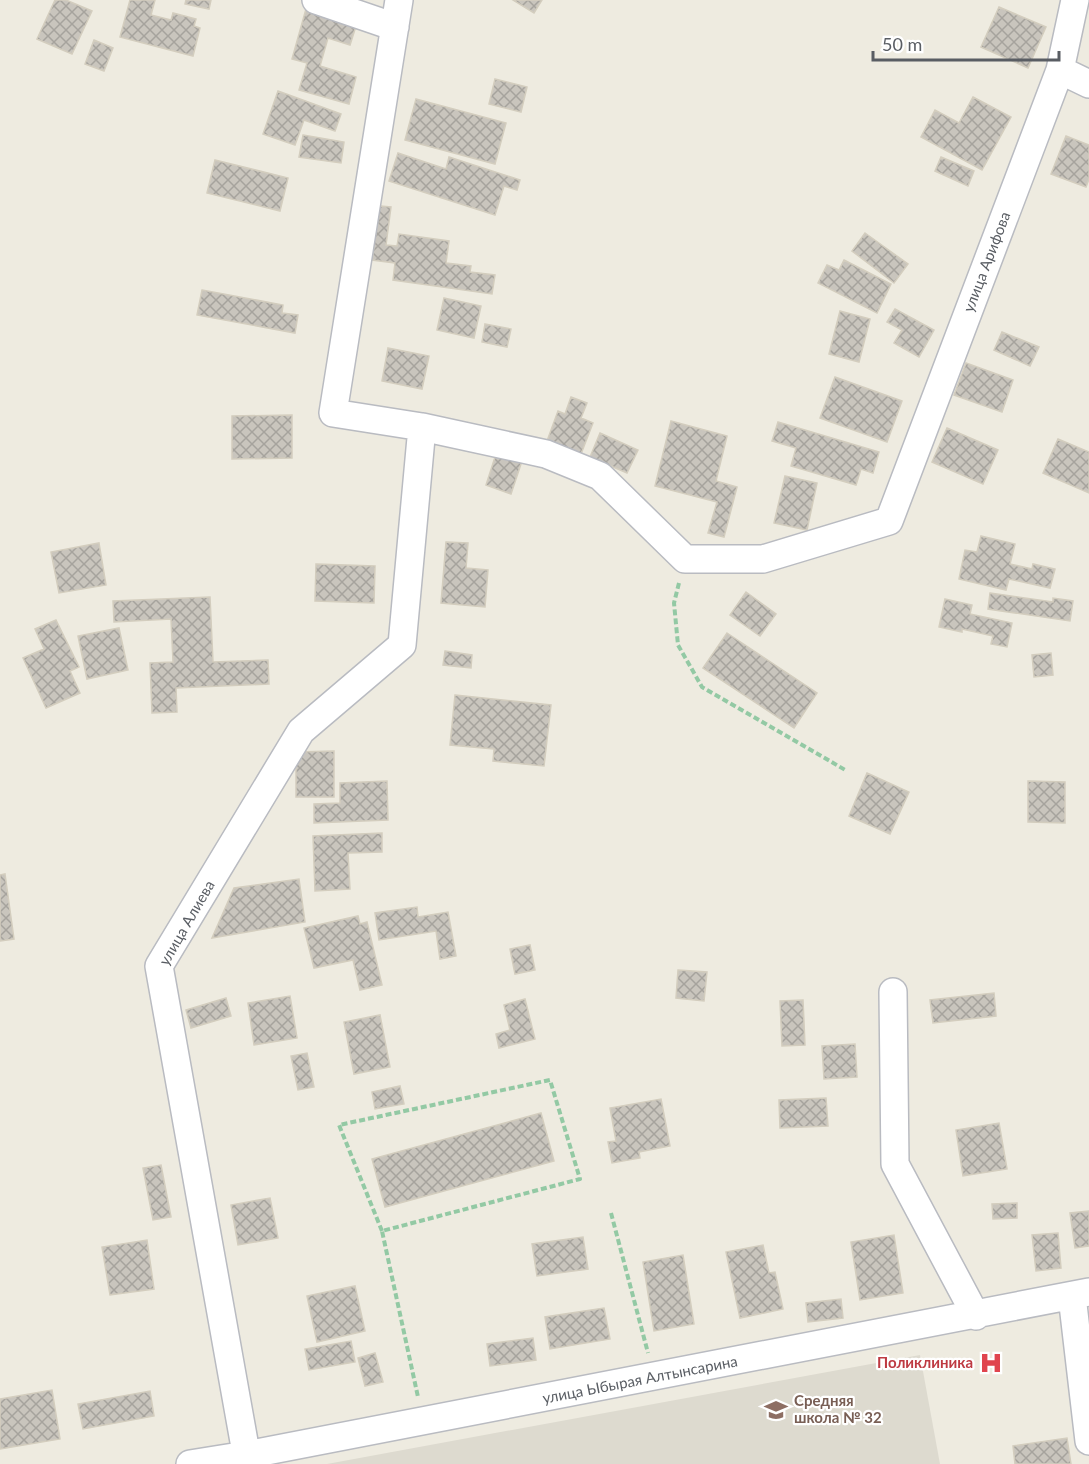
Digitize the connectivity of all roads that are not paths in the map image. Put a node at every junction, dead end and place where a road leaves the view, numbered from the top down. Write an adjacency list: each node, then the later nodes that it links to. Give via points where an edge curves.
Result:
1 (316, 0): 4 (street)
2 (399, 0): 4 (street)
3 (1075, 0): 5 (street, улица Арифова)
4 (395, 27): 7 (street, via 333,414)
5 (1060, 70): 6 (street); 7 (street, улица Арифова, via 889,521 763,559 684,559 600,476 546,454)
6 (1089, 84)
7 (422, 427): 12 (street, улица Алиева, via 402,645 301,731 159,966)
8 (893, 992): 10 (street, via 895,1164)
9 (1081, 1294): 10 (street, улица Ыбырая Алтынсарина); 11 (street)
10 (976, 1316): 12 (street, улица Ыбырая Алтынсарина, via 424,1421)
11 (1089, 1442)
12 (247, 1460): 13 (street, улица Ыбырая Алтынсарина)
13 (190, 1464)

